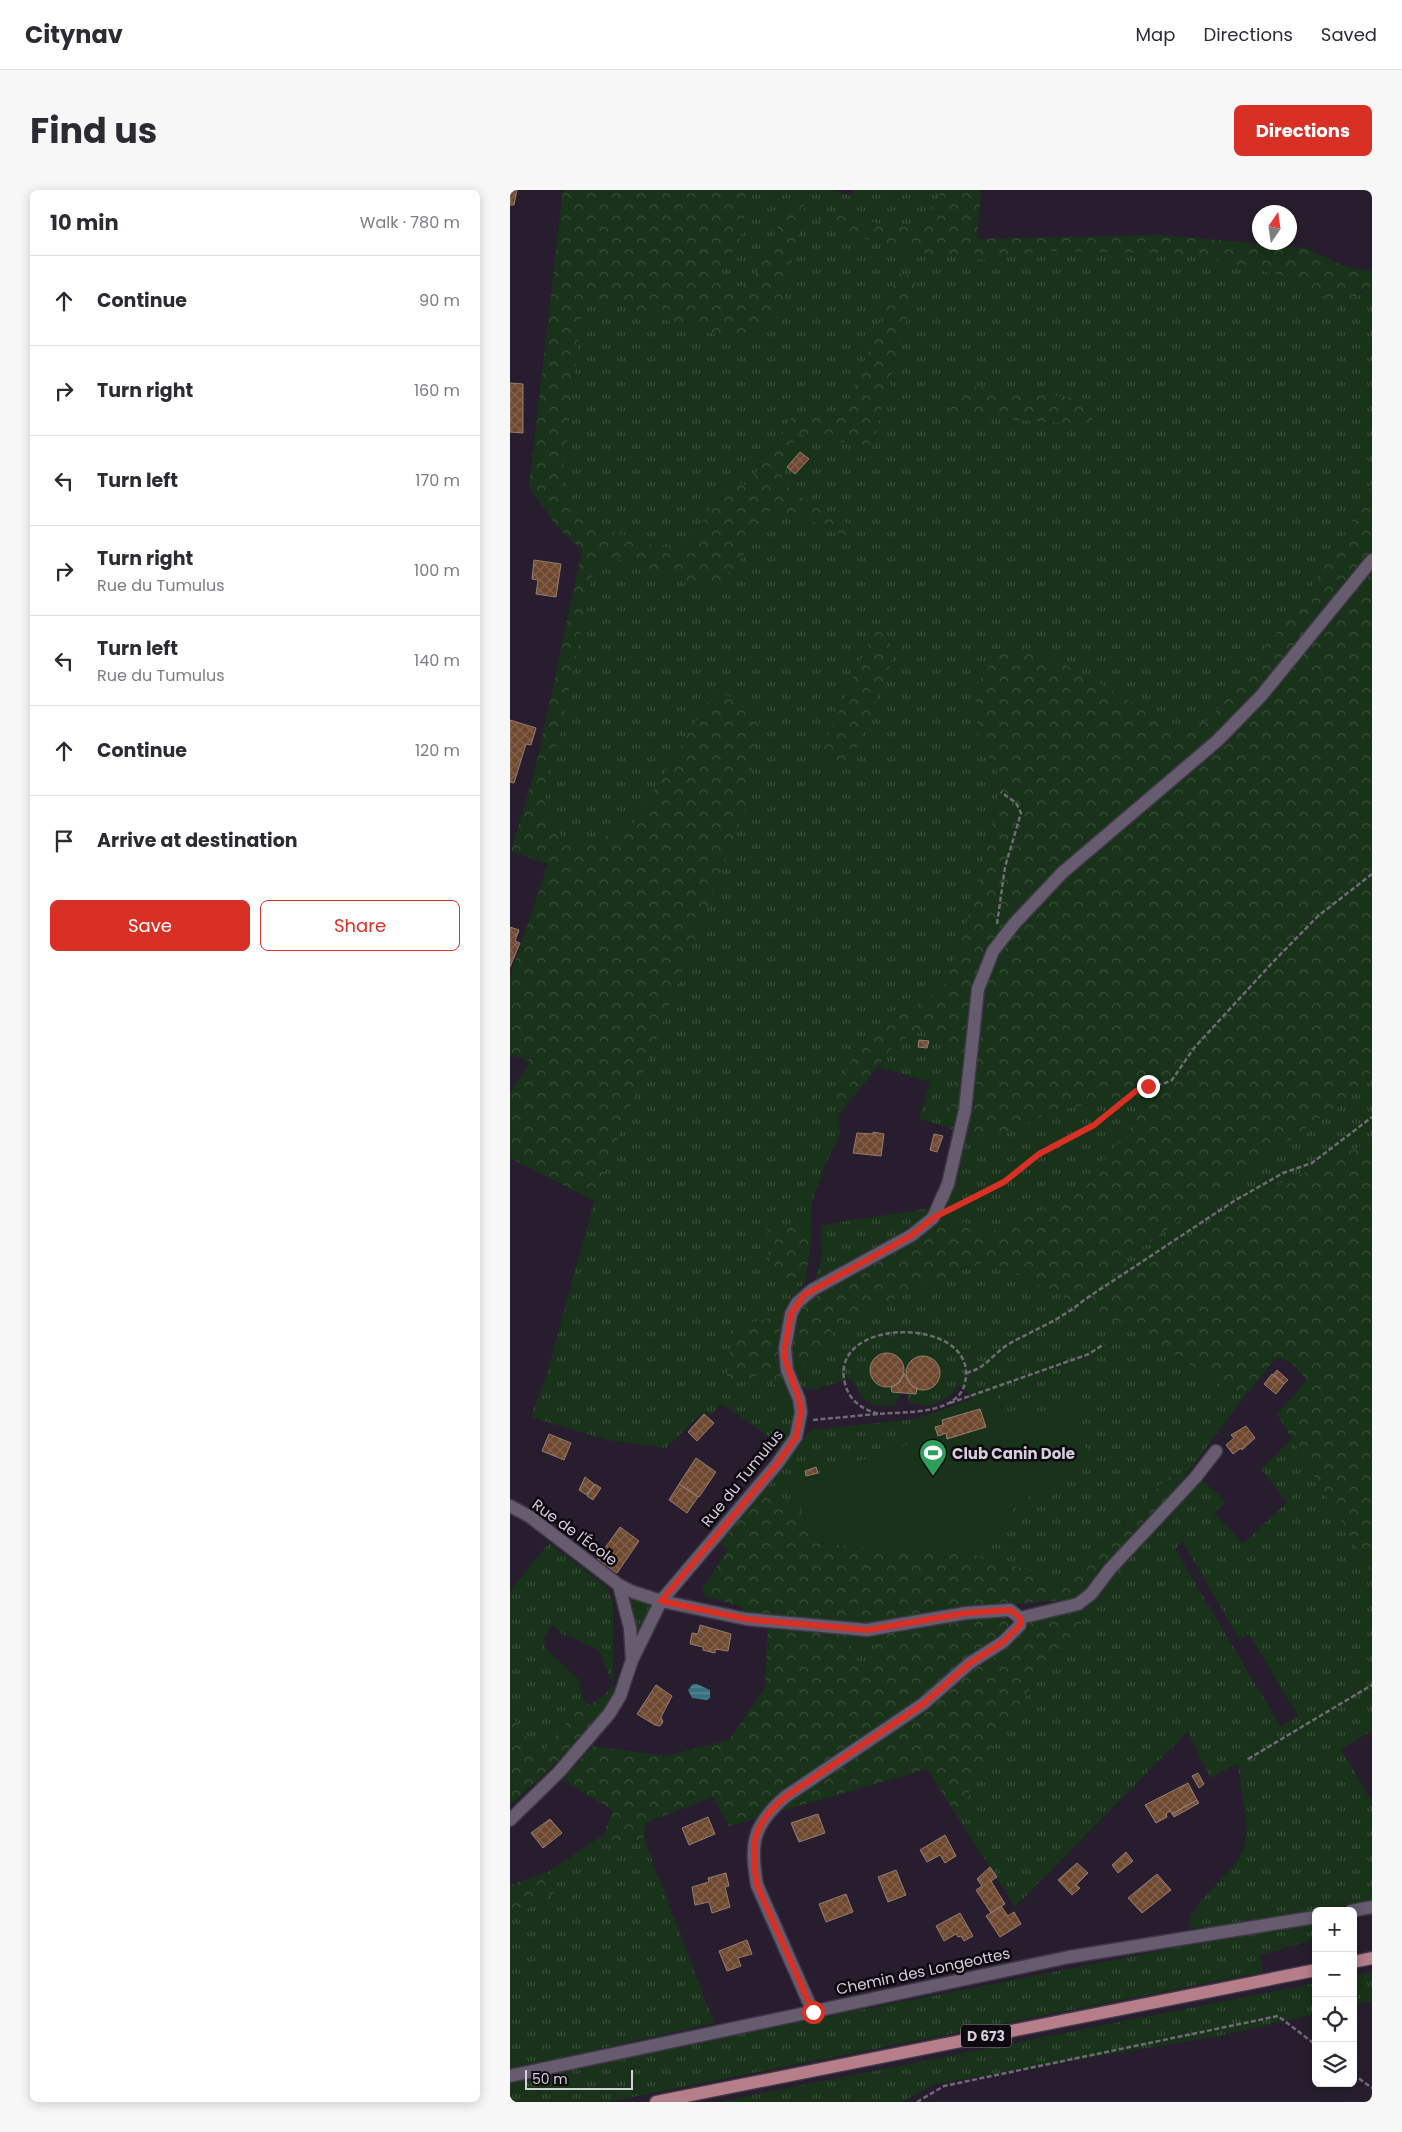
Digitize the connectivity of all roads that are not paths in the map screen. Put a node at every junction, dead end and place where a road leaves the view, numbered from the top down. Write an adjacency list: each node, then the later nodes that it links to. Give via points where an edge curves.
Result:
1 (1372, 560): 5 (street, Rue du Tumulus, via 1261,696 1217,741 1062,873 993,951 978,989 965,1110 945,1195 933,1218 912,1235 812,1290 797,1303 786,1332 785,1359 799,1399 801,1422 796,1437)
2 (1216, 1451): 6 (street, via 1091,1594 1078,1604)
3 (510, 1506): 4 (street, Rue de l'École, via 529,1516)
4 (619, 1585): 5 (street, Rue de l'École); 7 (street, Rue de l'École, via 630,1628)
5 (661, 1601): 6 (street, Rue de l'École, via 746,1619 867,1630 966,1613 1010,1610); 7 (street, Rue du Tumulus)
6 (1020, 1618): 15 (street, via 1020,1625 1003,1642 970,1663 923,1704 785,1797 758,1828 753,1841 757,1885)
7 (632, 1660): 8 (street, Rue du Tumulus, via 620,1696 609,1714 559,1772)
8 (510, 1820)
9 (1372, 1907): 10 (street)
10 (1357, 1910)
11 (1312, 1918): 15 (street, Chemin des Longeottes, via 1069,1957)
12 (1372, 1958): 13 (main road)
13 (1357, 1961)
14 (1312, 1971): 17 (main road, D 673)
15 (813, 2012): 16 (street, Chemin des Longeottes)
16 (510, 2076)
17 (656, 2102)

